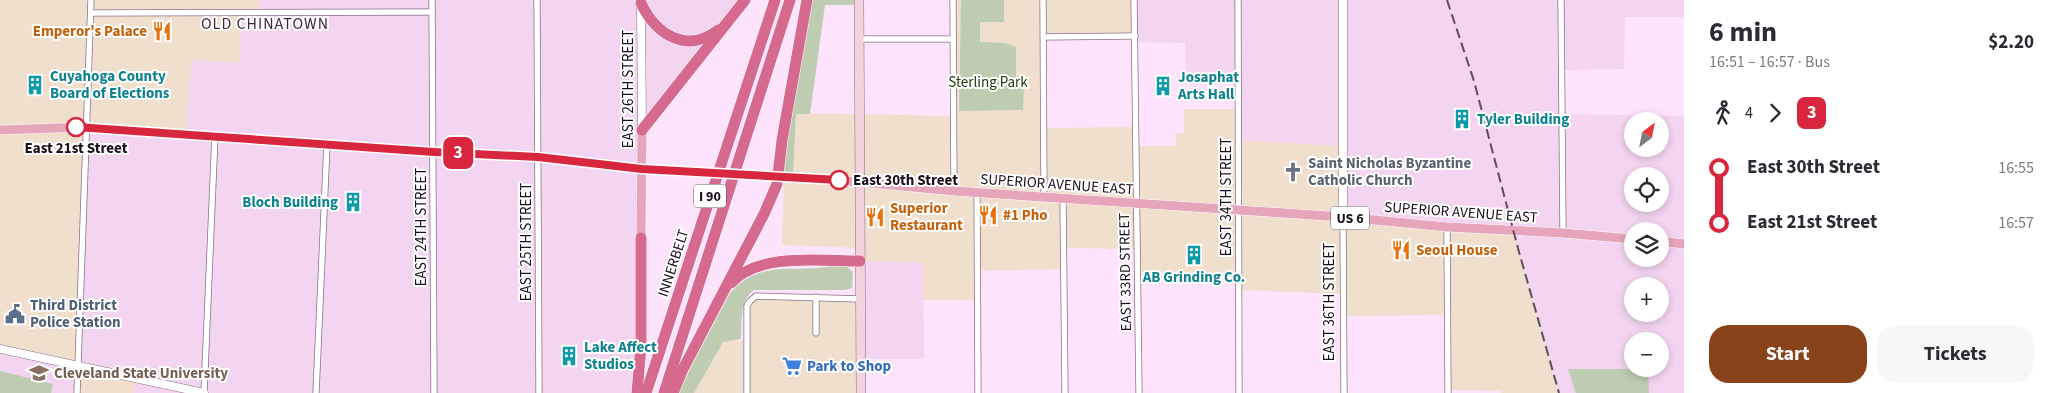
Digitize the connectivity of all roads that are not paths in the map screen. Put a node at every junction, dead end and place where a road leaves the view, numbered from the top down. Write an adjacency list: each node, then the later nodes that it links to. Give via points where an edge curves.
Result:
1 (91, 0): 17 (street)
2 (432, 0): 16 (street, EAST 24TH STREET)
3 (537, 0): 29 (street, EAST 25TH STREET)
4 (745, 0): 18 (highway)
5 (774, 0): 59 (highway, INNERBELT / I 90)
6 (790, 0): 60 (highway, I 90)
7 (807, 0): 31 (highway, via 782,140)
8 (859, 0): 21 (main road)
9 (953, 0): 22 (street)
10 (1044, 0): 20 (street)
11 (1134, 0): 19 (street, EAST 33RD STREET)
12 (1238, 0): 38 (street, EAST 34TH STREET)
13 (1343, 0): 39 (street, EAST 36TH STREET)
14 (1561, 0): 41 (street)
15 (641, 2): 18 (highway, via 655,26 678,39 697,40); 25 (street, EAST 26TH STREET)
16 (432, 12): 17 (street); 28 (street, EAST 24TH STREET)
17 (91, 13): 23 (street)
18 (726, 24): 25 (highway)
19 (1134, 36): 20 (street); 37 (street, EAST 33RD STREET)
20 (1044, 37): 35 (street)
21 (860, 39): 22 (street); 32 (main road)
22 (953, 39): 33 (street)
23 (86, 127): 24 (main road, SUPERIOR AVENUE EAST / US 6); 26 (main road, SUPERIOR AVENUE EAST / US 6); 52 (street)
24 (0, 130)
25 (642, 130): 30 (main road, EAST 26TH STREET)
26 (215, 136): 27 (main road, SUPERIOR AVENUE EAST / US 6); 54 (street)
27 (327, 144): 28 (main road, SUPERIOR AVENUE EAST / US 6); 55 (street)
28 (434, 152): 29 (main road, SUPERIOR AVENUE EAST / US 6); 56 (street, EAST 24TH STREET)
29 (538, 157): 30 (main road, SUPERIOR AVENUE EAST / US 6); 57 (street, EAST 25TH STREET)
30 (642, 169): 31 (main road, SUPERIOR AVENUE EAST / US 6, bridge); 42 (main road, EAST 26TH STREET)
31 (779, 176): 32 (main road, SUPERIOR AVENUE EAST / US 6); 47 (highway, via 772,198)
32 (860, 182): 33 (main road, SUPERIOR AVENUE EAST / US 6); 46 (main road)
33 (954, 191): 34 (main road, SUPERIOR AVENUE EAST / US 6)
34 (977, 192): 35 (main road, SUPERIOR AVENUE EAST / US 6); 64 (street)
35 (1044, 198): 36 (main road, SUPERIOR AVENUE EAST / US 6)
36 (1063, 198): 37 (main road, SUPERIOR AVENUE EAST / US 6); 65 (street)
37 (1136, 204): 38 (main road, SUPERIOR AVENUE EAST / US 6); 66 (street, EAST 33RD STREET)
38 (1238, 211): 39 (main road, SUPERIOR AVENUE EAST / US 6); 67 (street, EAST 34TH STREET)
39 (1343, 217): 40 (main road, SUPERIOR AVENUE EAST / US 6); 68 (street, EAST 36TH STREET)
40 (1447, 227): 41 (main road, SUPERIOR AVENUE EAST / US 6); 69 (street)
41 (1563, 232): 43 (main road, SUPERIOR AVENUE EAST / US 6)
42 (641, 238): 58 (highway, via 641,346)
43 (1624, 238)
44 (1669, 242): 45 (main road)
45 (1684, 244)
46 (860, 261): 47 (highway, via 761,264 743,272); 49 (main road)
47 (724, 290): 61 (highway)
48 (816, 297): 49 (street); 50 (street); 62 (street, via 756,296 750,301 747,306)
49 (861, 299): 63 (main road)
50 (816, 333)
51 (0, 349): 52 (street)
52 (78, 367): 53 (street); 54 (street)
53 (77, 393)
54 (204, 393)
55 (316, 393)
56 (434, 393)
57 (539, 393)
58 (637, 393)
59 (646, 393)
60 (664, 393)
61 (673, 393)
62 (747, 393)
63 (861, 393)
64 (978, 393)
65 (1065, 393)
66 (1139, 393)
67 (1239, 393)
68 (1344, 393)
69 (1448, 393)

